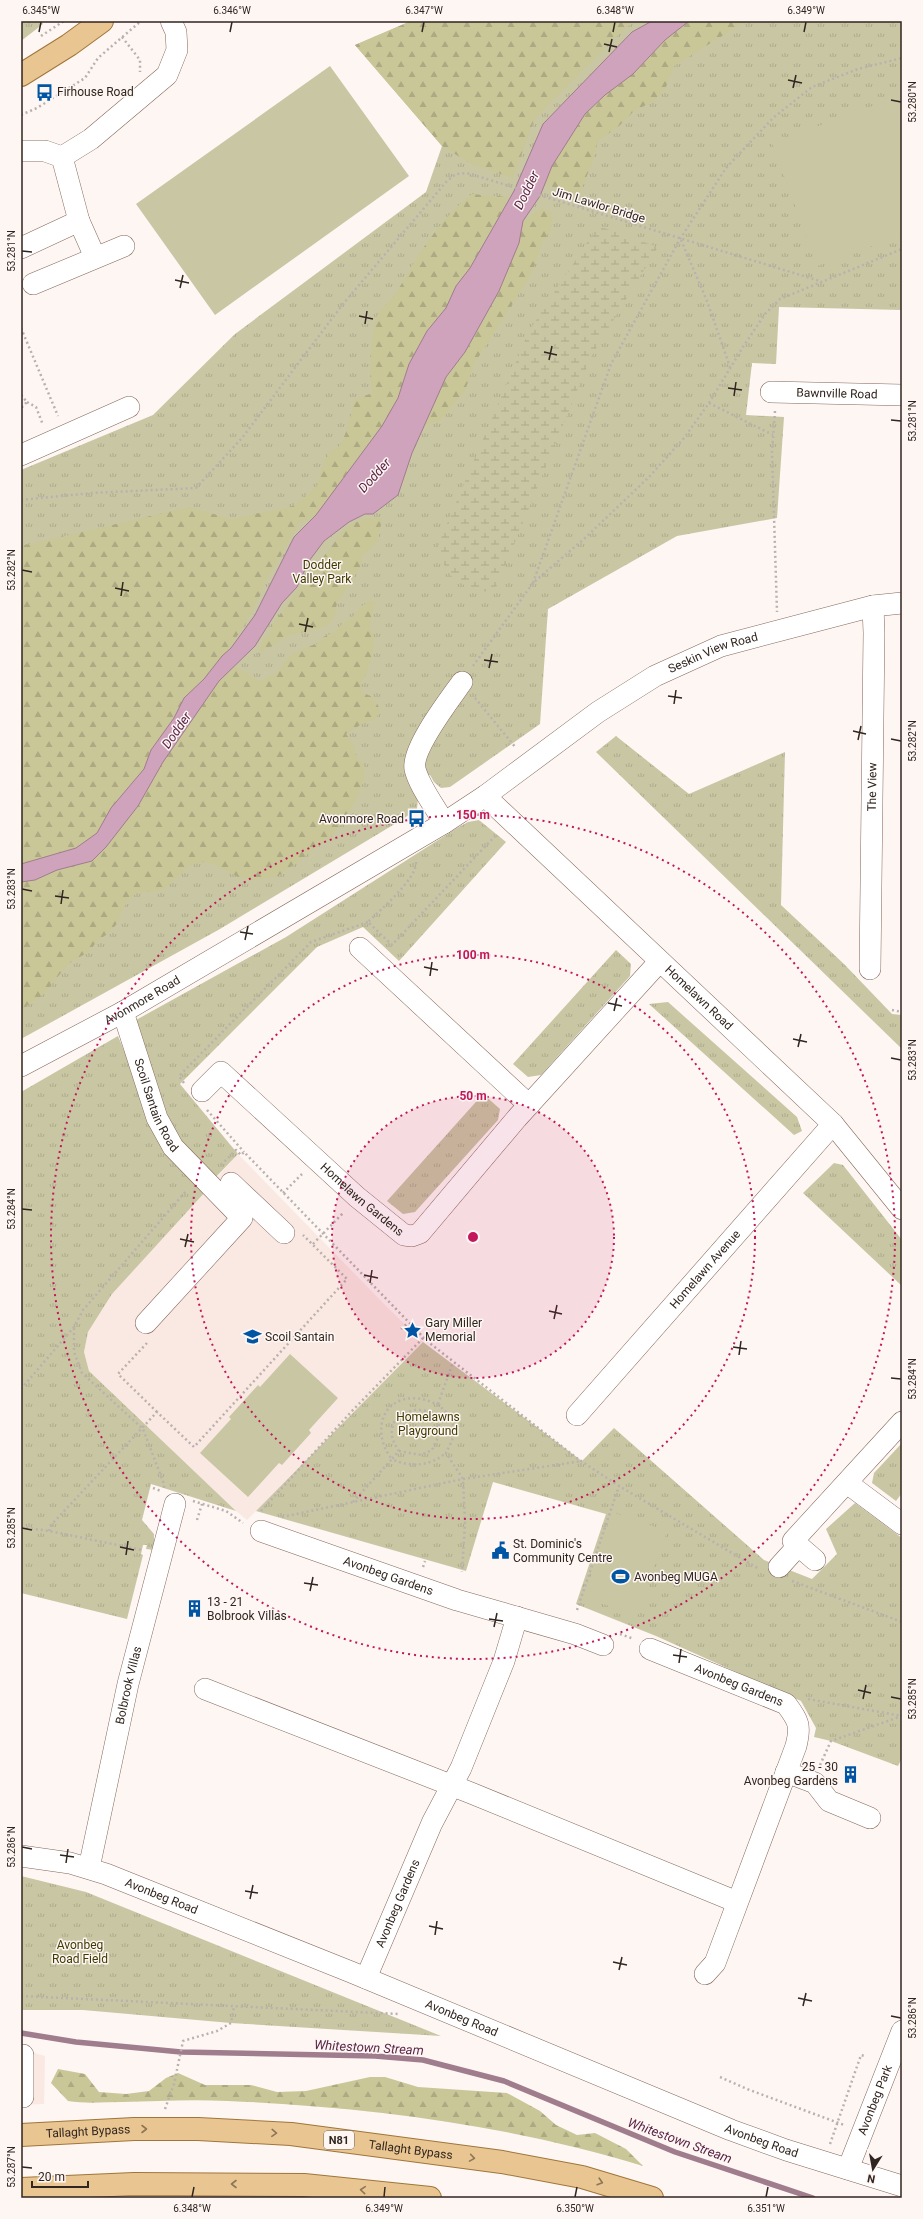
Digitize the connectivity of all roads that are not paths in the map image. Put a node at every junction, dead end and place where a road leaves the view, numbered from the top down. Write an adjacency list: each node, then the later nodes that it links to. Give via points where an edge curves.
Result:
1 (102, 21): 3 (main road)
2 (171, 21): 5 (street, via 176,32 177,50 167,75 91,139)
3 (21, 75)
4 (21, 151): 5 (street, via 45,151)
5 (62, 157): 6 (street)
6 (79, 221): 8 (street); 9 (street)
7 (124, 246): 9 (street)
8 (21, 248)
9 (95, 257): 10 (street)
10 (32, 284)
11 (902, 395): 12 (street, Bawnville Road)
12 (773, 400)
13 (129, 407): 14 (street)
14 (21, 455)
15 (902, 603): 16 (street, Seskin View Road)
16 (873, 606): 18 (street, Seskin View Road, via 721,646 655,676 598,712); 23 (street, The View)
17 (462, 682): 20 (street, via 431,727 415,766)
18 (546, 751): 19 (street, Avonmore Road)
19 (484, 796): 20 (street, Avonmore Road); 22 (street, Homelawn Road)
20 (444, 823): 24 (street, Avonmore Road)
21 (360, 948): 27 (street)
22 (659, 962): 27 (street, Homelawn Gardens); 28 (street, Homelawn Road)
23 (870, 969)
24 (123, 1012): 25 (street, Avonmore Road); 31 (street, Scoil Santain Road, via 157,1118 173,1147 200,1186)
25 (21, 1066)
26 (197, 1094): 27 (street, Homelawn Gardens, via 221,1072 357,1197 404,1235 412,1236 420,1233)
27 (529, 1105)
28 (833, 1124): 30 (street, Homelawn Road); 34 (street, Homelawn Avenue)
29 (231, 1183): 31 (street)
30 (902, 1209)
31 (248, 1212): 32 (street); 33 (street)
32 (284, 1233)
33 (148, 1331)
34 (577, 1415)
35 (902, 1422): 36 (street)
36 (847, 1483): 39 (street); 40 (street, via 793,1541)
37 (174, 1497): 51 (street, Bolbrook Villas, via 128,1684)
38 (261, 1522): 43 (street, Avonbeg Gardens, via 457,1600)
39 (902, 1524)
40 (798, 1546): 41 (street); 42 (street)
41 (815, 1560)
42 (777, 1572)
43 (517, 1617): 44 (street, Avonbeg Gardens); 48 (street, Avonbeg Gardens, via 504,1660)
44 (603, 1645)
45 (650, 1649): 47 (street, Avonbeg Gardens, via 786,1704 800,1729)
46 (205, 1689): 48 (street)
47 (786, 1772): 49 (street, via 815,1783 828,1801); 52 (street, Avonbeg Gardens)
48 (452, 1786): 52 (street); 54 (street, Avonbeg Gardens, via 432,1822)
49 (870, 1818)
50 (21, 1856): 51 (street, Avonbeg Road)
51 (89, 1868): 54 (street, Avonbeg Road)
52 (737, 1902): 53 (street, Avonbeg Gardens, via 715,1963)
53 (704, 1974)
54 (366, 1978): 59 (street, Avonbeg Road, via 732,2130)
55 (902, 2031): 59 (street, Avonbeg Park)
56 (22, 2059): 57 (street)
57 (21, 2097)
58 (21, 2135): 63 (main road, Tallaght Bypass / N81, one-way to 63, via 190,2129 291,2134 502,2162 582,2177)
59 (848, 2169): 60 (street, Avonbeg Road)
60 (902, 2186)
61 (21, 2188): 62 (main road, one-way to 61, via 304,2185 134,2184)
62 (430, 2198)
63 (652, 2198)

